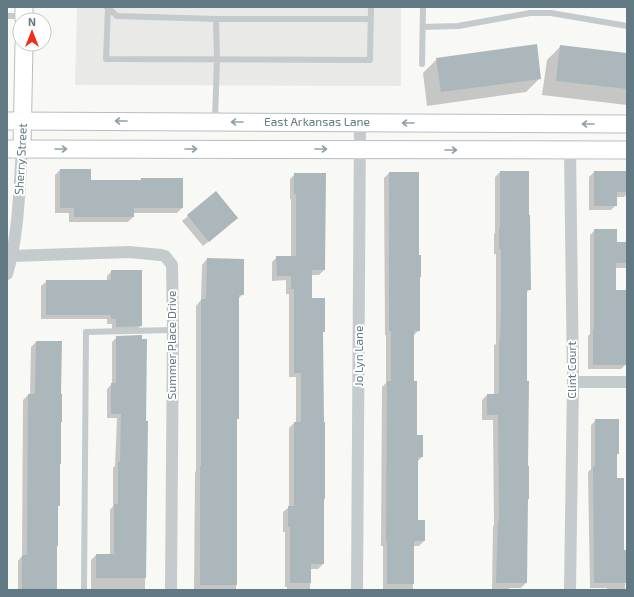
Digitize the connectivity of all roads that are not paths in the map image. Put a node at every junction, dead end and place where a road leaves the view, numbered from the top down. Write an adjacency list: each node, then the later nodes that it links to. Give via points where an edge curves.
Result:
1 (107, 7): 4 (lane, via 116,16); 9 (lane, via 106,59)
2 (371, 7): 5 (lane)
3 (423, 7): 7 (lane)
4 (216, 19): 5 (lane); 9 (lane)
5 (371, 19): 9 (lane, via 370,60)
6 (627, 26): 7 (lane, via 551,12 530,13 458,26)
7 (423, 27): 10 (lane)
8 (23, 52): 11 (main road, Sherry Street)
9 (217, 60): 12 (lane)
10 (422, 64)
11 (15, 121): 12 (main road, East Arkansas Lane, one-way to 11); 15 (main road, Sherry Street)
12 (215, 122): 13 (main road, East Arkansas Lane, one-way to 12)
13 (360, 123): 14 (main road, East Arkansas Lane, one-way to 13); 16 (street, Jo Lyn Lane)
14 (627, 124)
15 (15, 149): 16 (main road, one-way to 16); 19 (street, Sherry Street)
16 (360, 149): 17 (main road, one-way to 17); 26 (street, Jo Lyn Lane)
17 (570, 149): 18 (main road); 22 (street, Clint Court)
18 (627, 150)
19 (12, 256): 20 (street, Sherry Street); 21 (street, Summer Place Drive, via 129,252 165,256 172,265)
20 (7, 274)
21 (173, 330): 24 (lane, via 86,332); 25 (street, Summer Place Drive)
22 (573, 382): 23 (street); 27 (street, Clint Court)
23 (627, 382)
24 (84, 590)
25 (171, 590)
26 (357, 590)
27 (570, 590)

